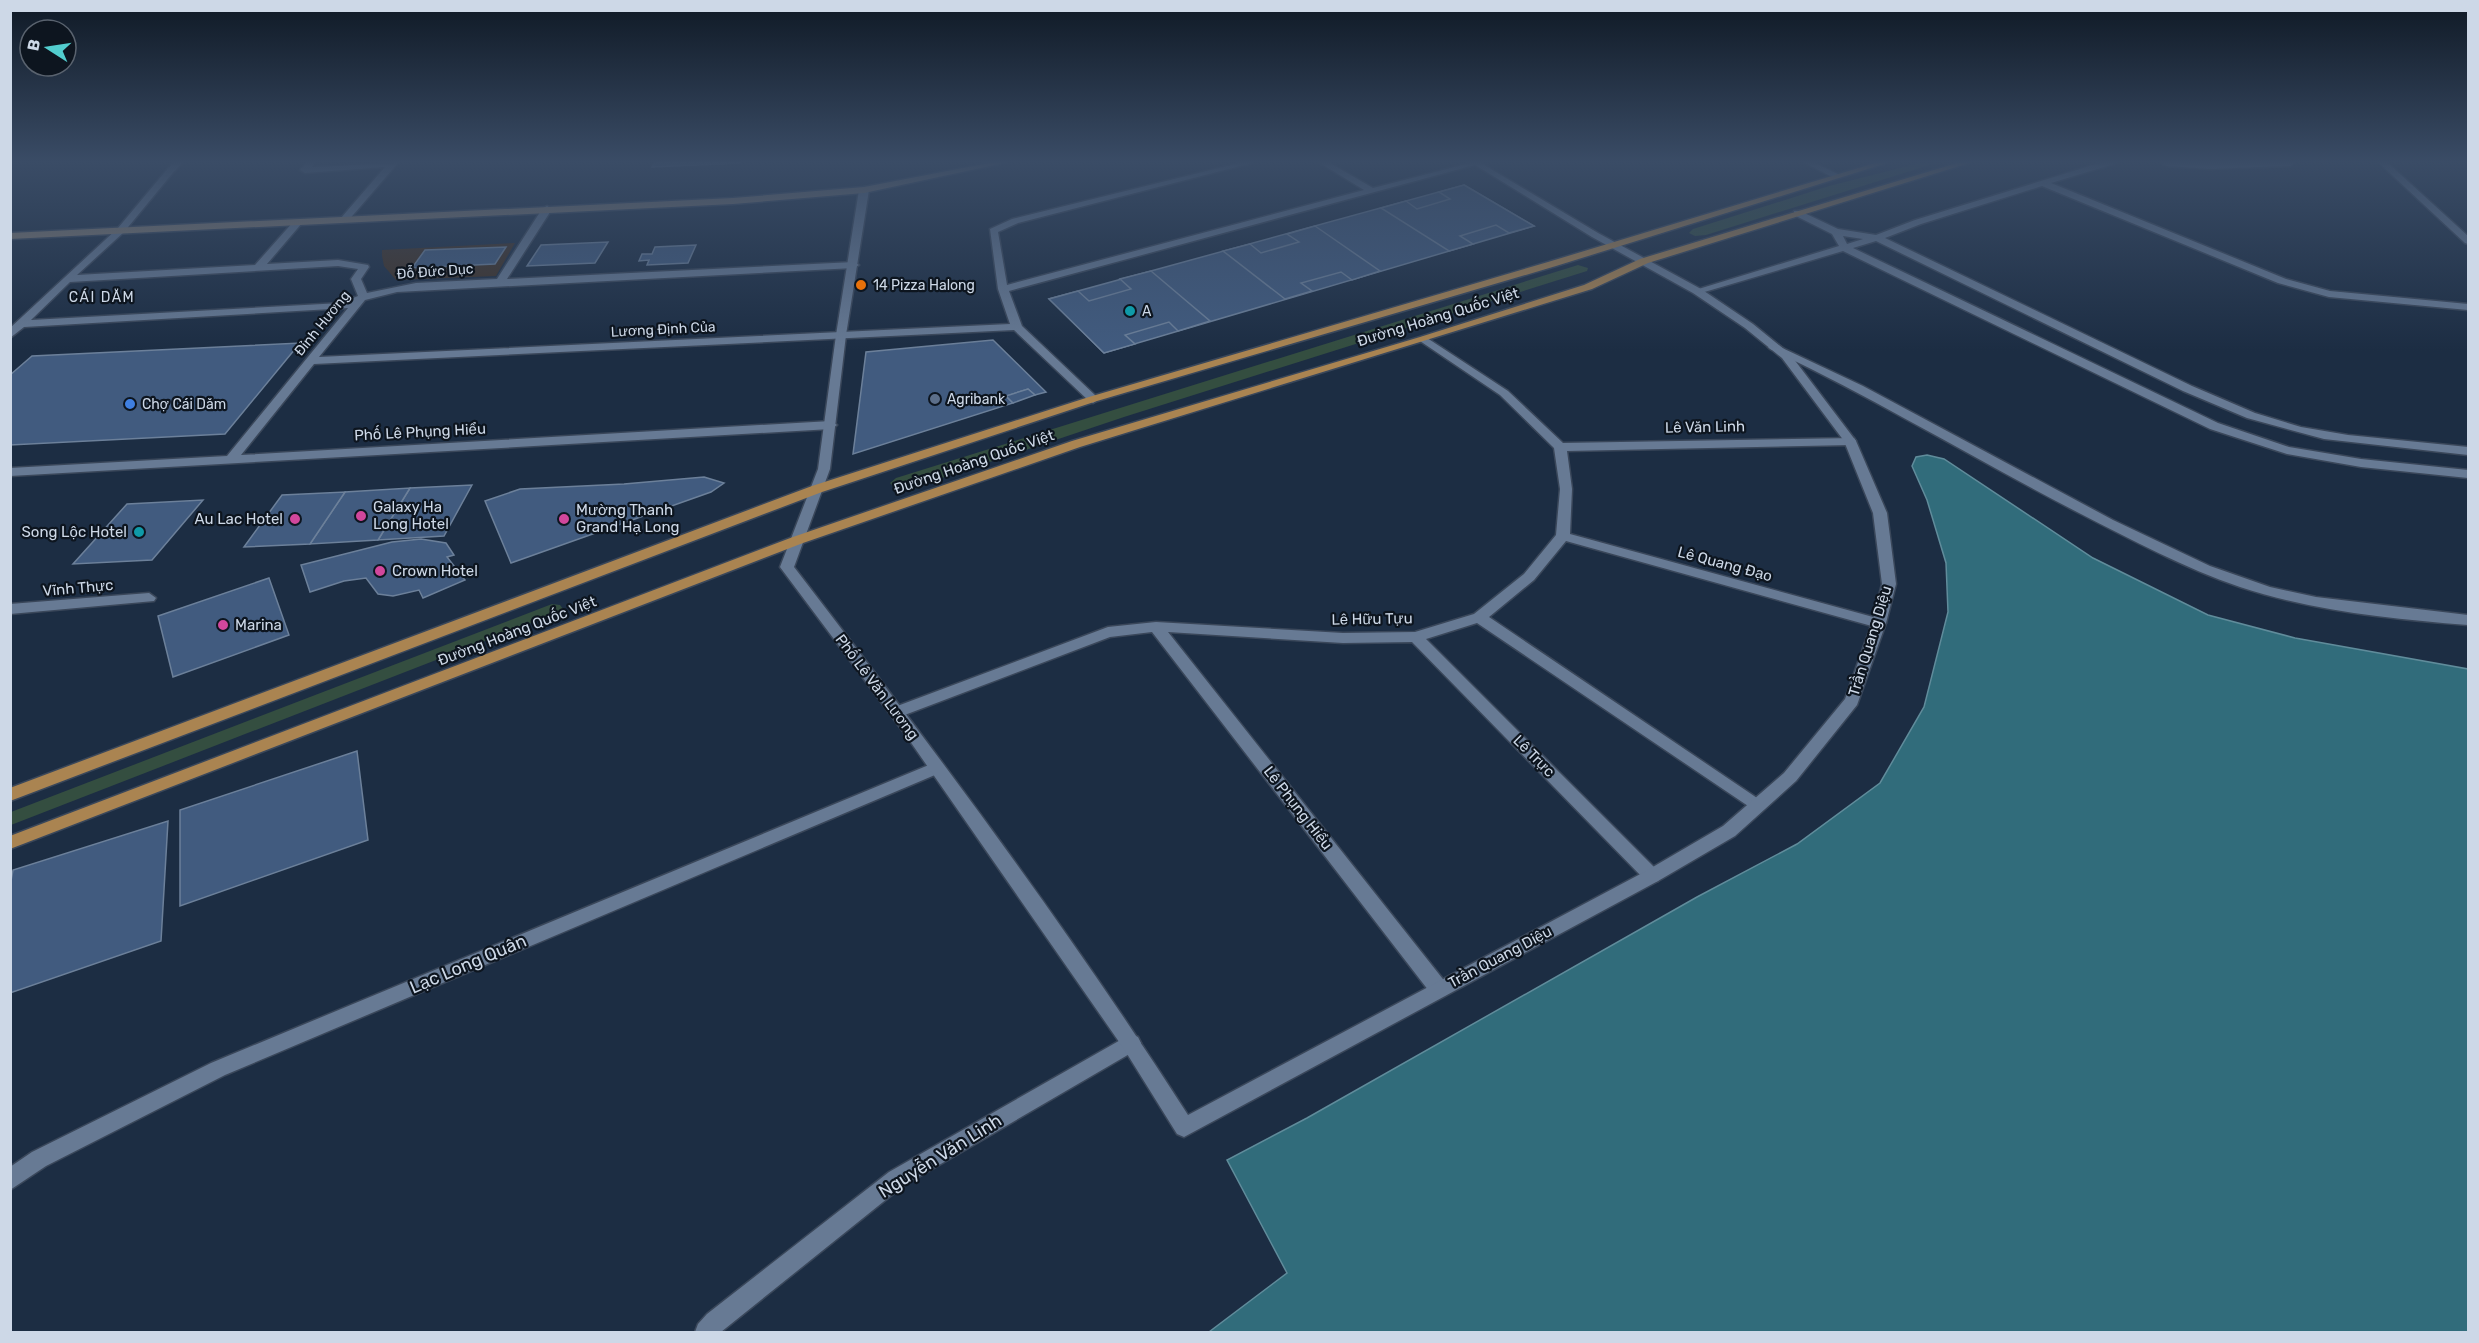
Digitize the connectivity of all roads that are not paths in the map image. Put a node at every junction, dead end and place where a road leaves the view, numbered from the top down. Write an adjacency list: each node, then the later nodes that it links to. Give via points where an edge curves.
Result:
1 (125, 226): 15 (street)
2 (230, 226): 15 (main road)
3 (295, 226): 24 (street)
4 (536, 226): 26 (street)
5 (859, 226): 23 (street, Phố Lê Văn Lương)
6 (1004, 226): 27 (street, via 993,231)
7 (1242, 226): 27 (street)
8 (1582, 226): 20 (street, Trần Quang Diệu)
9 (1676, 226): 20 (main road, Đường Hoàng Quốc Việt)
10 (1757, 226): 22 (main road, Đường Hoàng Quốc Việt)
11 (1823, 226): 16 (street)
12 (1909, 226): 18 (street)
13 (2148, 226): 30 (street, via 2282,280 2329,294)
14 (2452, 226): 19 (street)
15 (121, 230): 17 (main road); 25 (street)
16 (1836, 232): 18 (street); 21 (street)
17 (10, 236)
18 (1877, 238): 21 (street); 39 (street, via 2175,383)
19 (2469, 241)
20 (1614, 245): 22 (street, Trần Quang Diệu); 38 (main road, Đường Hoàng Quốc Việt)
21 (1845, 248): 28 (street); 43 (street, via 2214,426)
22 (1644, 261): 28 (street, Trần Quang Diệu); 35 (main road, Đường Hoàng Quốc Việt, via 1588,286)
23 (854, 265): 26 (street, Đỗ Đức Dục); 33 (street, Phố Lê Văn Lương)
24 (259, 267): 25 (street, Đỉnh Hương); 29 (street, Đỉnh Hương, via 359,265 364,267 356,279)
25 (67, 279): 31 (street)
26 (500, 282): 29 (street, Đỗ Đức Dục, via 416,286)
27 (1004, 289): 32 (street)
28 (1697, 291): 36 (street, Trần Quang Diệu)
29 (363, 296): 31 (street, Đỗ Đức Dục, via 343,306); 37 (street, Đỉnh Hương)
30 (2469, 307)
31 (21, 324): 34 (street)
32 (1017, 327): 33 (street, Lương Định Của); 38 (street)
33 (841, 334): 37 (street, Lương Định Của); 40 (street, Phố Lê Văn Lương)
34 (10, 335)
35 (1424, 339): 42 (street, via 1504,393); 50 (main road, Đường Hoàng Quốc Việt, via 1076,444)
36 (1774, 347): 41 (street, Trần Quang Diệu, via 1786,356); 54 (street, via 1824,369 2079,509 2176,557 2267,590 2345,606)
37 (310, 361): 45 (street, Đỉnh Hương)
38 (1093, 399): 48 (main road, Đường Hoàng Quốc Việt)
39 (2278, 424): 43 (street); 44 (street, via 2347,439)
40 (831, 425): 45 (street, Phố Lê Phụng Hiểu); 48 (street, Phố Lê Văn Lương)
41 (1850, 441): 42 (street, Lê Văn Linh); 55 (street, Trần Quang Diệu, via 1880,513 1889,584)
42 (1560, 447): 49 (street, via 1566,489)
43 (2287, 450): 47 (street, via 2361,463)
44 (2469, 451)
45 (231, 459): 46 (street, Phố Lê Phụng Hiểu)
46 (10, 472)
47 (2469, 474)
48 (817, 489): 50 (street, Phố Lê Văn Lương); 60 (main road, Đường Hoàng Quốc Việt)
49 (1563, 536): 53 (street, Lê Hữu Tựu, via 1529,577); 55 (street, Lê Quang Đạo)
50 (798, 540): 58 (street, Phố Lê Văn Lương, via 787,567); 62 (main road, Đường Hoàng Quốc Việt)
51 (149, 598): 52 (street, Vĩnh Thực)
52 (10, 609)
53 (1479, 617): 57 (street, Lê Hữu Tựu); 61 (street)
54 (2469, 620)
55 (1878, 623): 61 (street, Trần Quang Diệu, via 1852,701 1790,777)
56 (1156, 627): 57 (street, Lê Hữu Tựu, via 1343,638); 58 (street, Lê Hữu Tựu, via 1108,632); 64 (street, Lê Phụng Hiểu)
57 (1416, 637): 63 (street, Lê Trực)
58 (897, 712): 59 (street, Phố Lê Văn Lương)
59 (936, 768): 65 (street, Phố Lê Văn Lương); 67 (street, Lạc Long Quân, via 218,1069 39,1159)
60 (10, 795)
61 (1757, 806): 63 (street, Trần Quang Diệu, via 1729,831)
62 (10, 843)
63 (1652, 876): 64 (street, Trần Quang Diệu)
64 (1439, 989): 66 (street, Trần Quang Diệu)
65 (1131, 1043): 66 (street, Phố Lê Văn Lương); 68 (street, Nguyễn Văn Linh, via 896,1179)
66 (1184, 1127)
67 (10, 1180)
68 (706, 1332)

